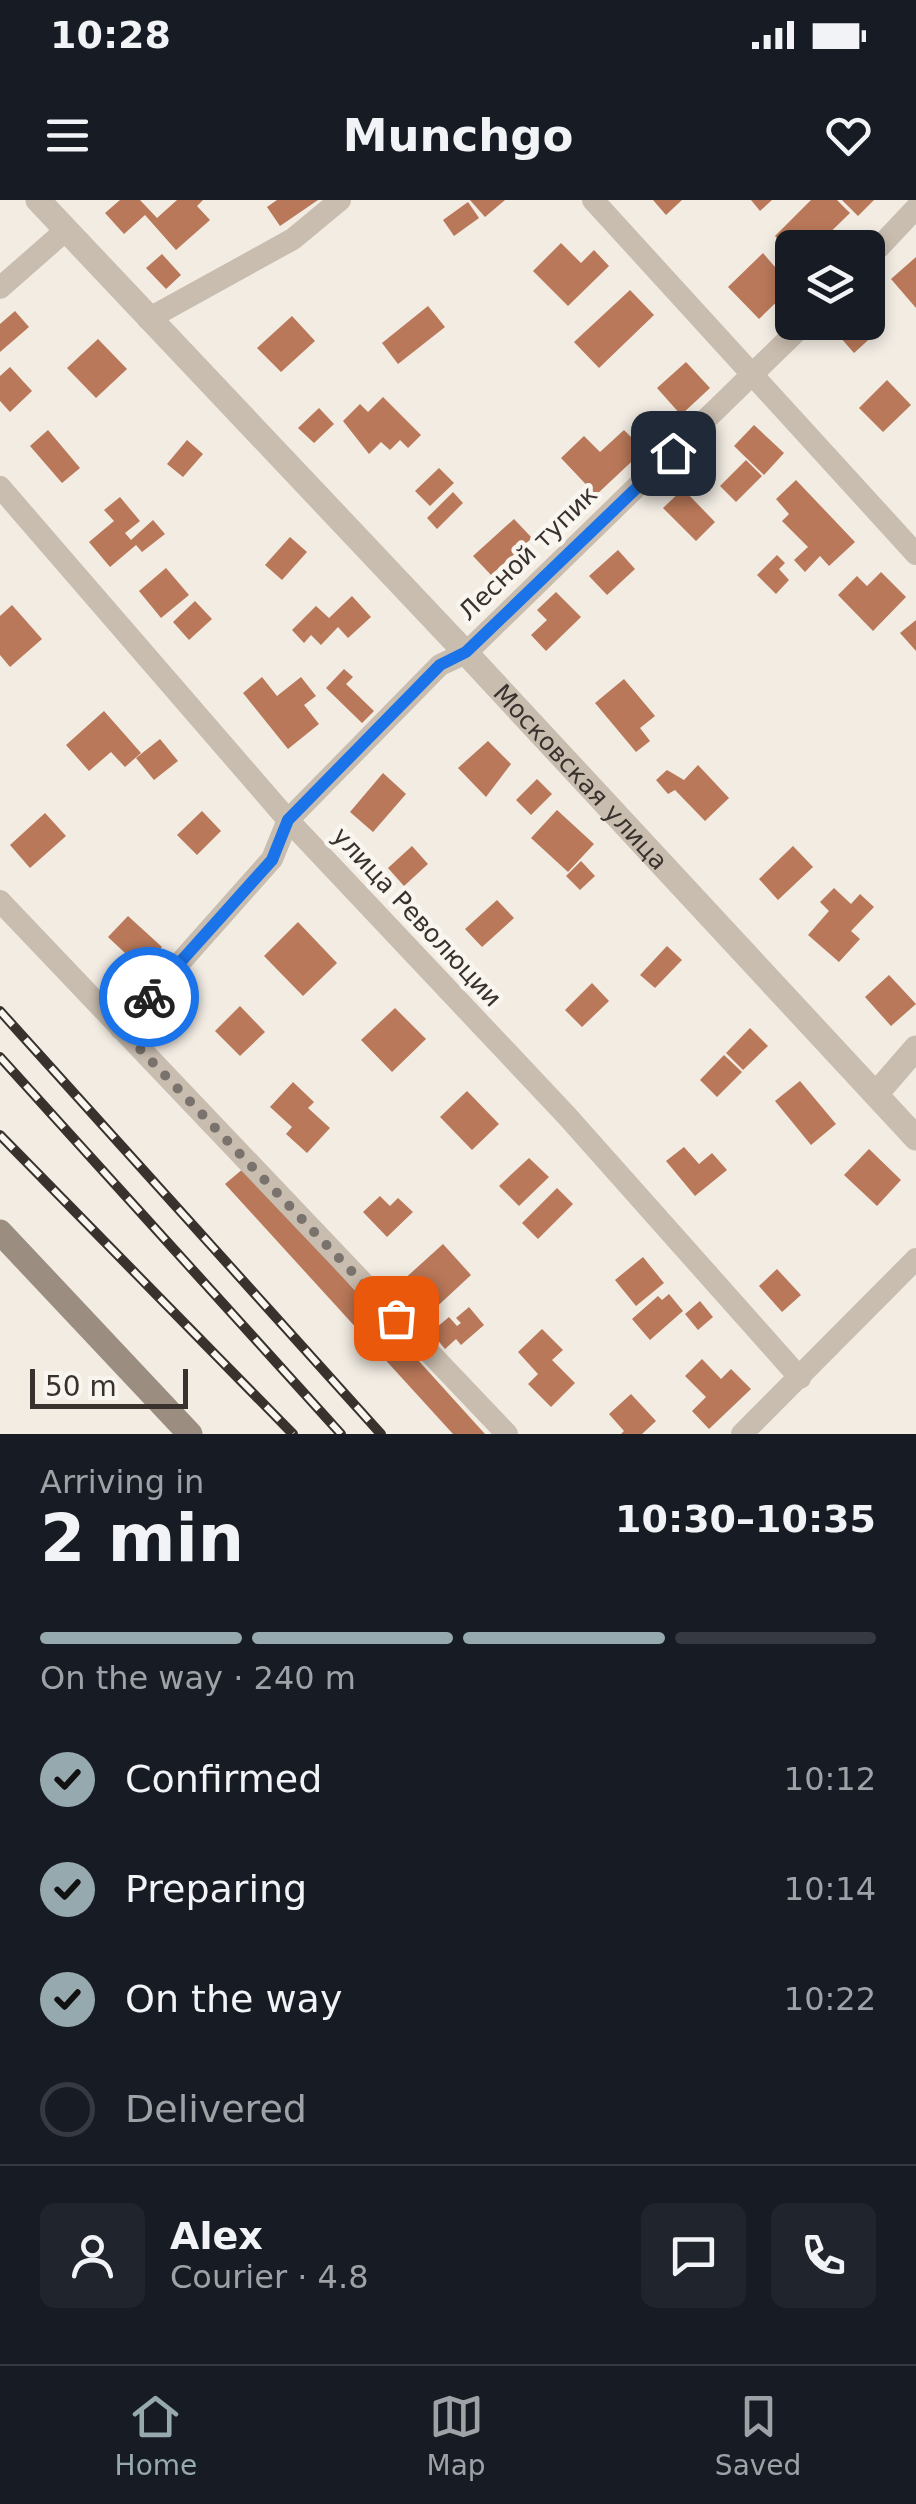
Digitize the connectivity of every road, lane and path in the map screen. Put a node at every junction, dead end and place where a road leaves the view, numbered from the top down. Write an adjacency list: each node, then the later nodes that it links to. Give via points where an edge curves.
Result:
1 (38, 200): 5 (street, Московская улица)
2 (340, 200): 8 (street, via 292,240)
3 (592, 200): 10 (street)
4 (916, 208): 6 (street)
5 (66, 230): 7 (street); 8 (street, Московская улица)
6 (885, 240)
7 (0, 288)
8 (148, 318): 13 (street, Московская улица)
9 (789, 340): 10 (street, Лесной тупик)
10 (753, 377): 12 (street); 13 (street, Лесной тупик)
11 (0, 487): 14 (street, улица Революции)
12 (916, 554)
13 (466, 652): 14 (street, Лесной тупик, via 440,665); 18 (street, Московская улица)
14 (288, 820): 16 (street, Лесной тупик, via 272,860); 22 (street, улица Революции, via 567,1116)
15 (0, 901): 16 (street)
16 (120, 1028): 24 (street)
17 (916, 1048): 18 (street)
18 (877, 1092): 19 (street, Московская улица)
19 (916, 1138)
20 (0, 1232): 23 (main road)
21 (916, 1259): 22 (street)
22 (800, 1378): 25 (street)
23 (190, 1434)
24 (506, 1434)
25 (742, 1434)

